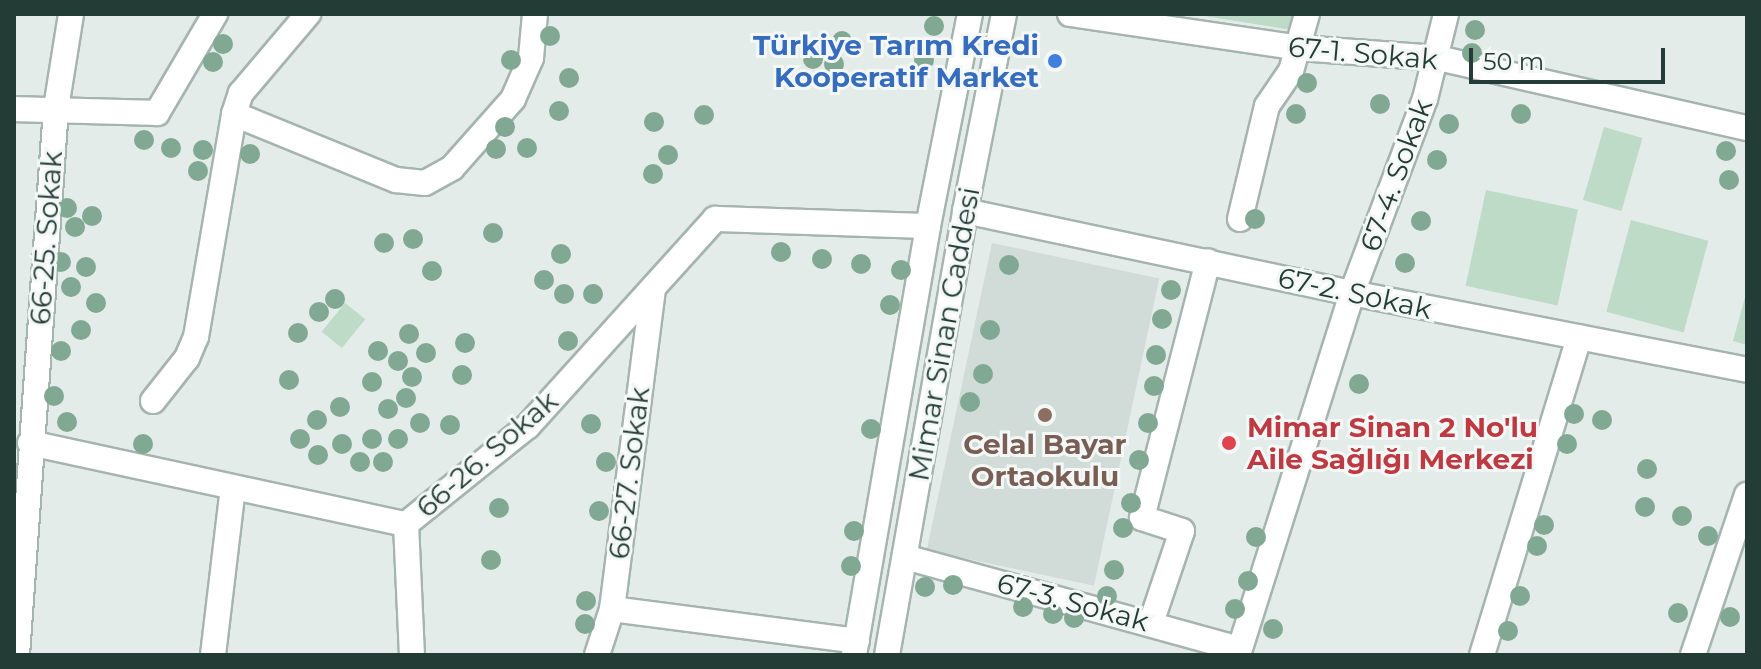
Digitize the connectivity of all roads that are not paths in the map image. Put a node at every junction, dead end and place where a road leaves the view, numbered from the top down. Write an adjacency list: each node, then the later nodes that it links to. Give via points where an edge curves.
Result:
1 (71, 14): 12 (street, 66-25. Sokak)
2 (215, 14): 12 (street, via 157,113)
3 (308, 14): 14 (street, via 256,72)
4 (535, 14): 14 (street, via 531,58 513,99 452,168 425,183 396,180)
5 (970, 14): 18 (street, Mimar Sinan Caddesi)
6 (1004, 14): 16 (street, Mimar Sinan Caddesi)
7 (1070, 14): 10 (street, 67-1. Sokak)
8 (1307, 14): 10 (street)
9 (1446, 14): 11 (street, 67-4. Sokak)
10 (1299, 48): 11 (street, 67-1. Sokak); 17 (street, via 1291,71 1267,106)
11 (1438, 58): 15 (street, 67-1. Sokak); 21 (street, 67-4. Sokak)
12 (56, 108): 13 (street); 25 (street, 66-25. Sokak)
13 (14, 109)
14 (234, 114): 24 (street, via 196,337)
15 (1747, 128)
16 (965, 211): 19 (street, 67-2. Sokak); 29 (street, Mimar Sinan Caddesi)
17 (1240, 219)
18 (928, 226): 20 (street, 66-26. Sokak, via 715,219); 32 (street, Mimar Sinan Caddesi)
19 (1208, 261): 21 (street, 67-2. Sokak); 31 (street, via 1142,518 1182,531)
20 (653, 289): 28 (street, 66-26. Sokak, via 528,426); 30 (street, 66-27. Sokak)
21 (1352, 293): 22 (street, 67-2. Sokak); 33 (street, 67-4. Sokak)
22 (1579, 338): 23 (street, 67-2. Sokak); 39 (street)
23 (1747, 370)
24 (153, 401)
25 (30, 443): 26 (street, 66-26. Sokak); 34 (street, 66-25. Sokak)
26 (233, 488): 28 (street, 66-26. Sokak); 35 (street)
27 (1747, 495): 40 (street)
28 (406, 524): 36 (street)
29 (905, 557): 31 (street, 67-3. Sokak); 38 (street, Mimar Sinan Caddesi)
30 (612, 609): 32 (street); 37 (street, 66-27. Sokak)
31 (1151, 623): 33 (street, 67-3. Sokak)
32 (855, 648)
33 (1238, 652)
34 (17, 655)
35 (213, 655)
36 (412, 655)
37 (597, 655)
38 (887, 655)
39 (1482, 655)
40 (1693, 655)

